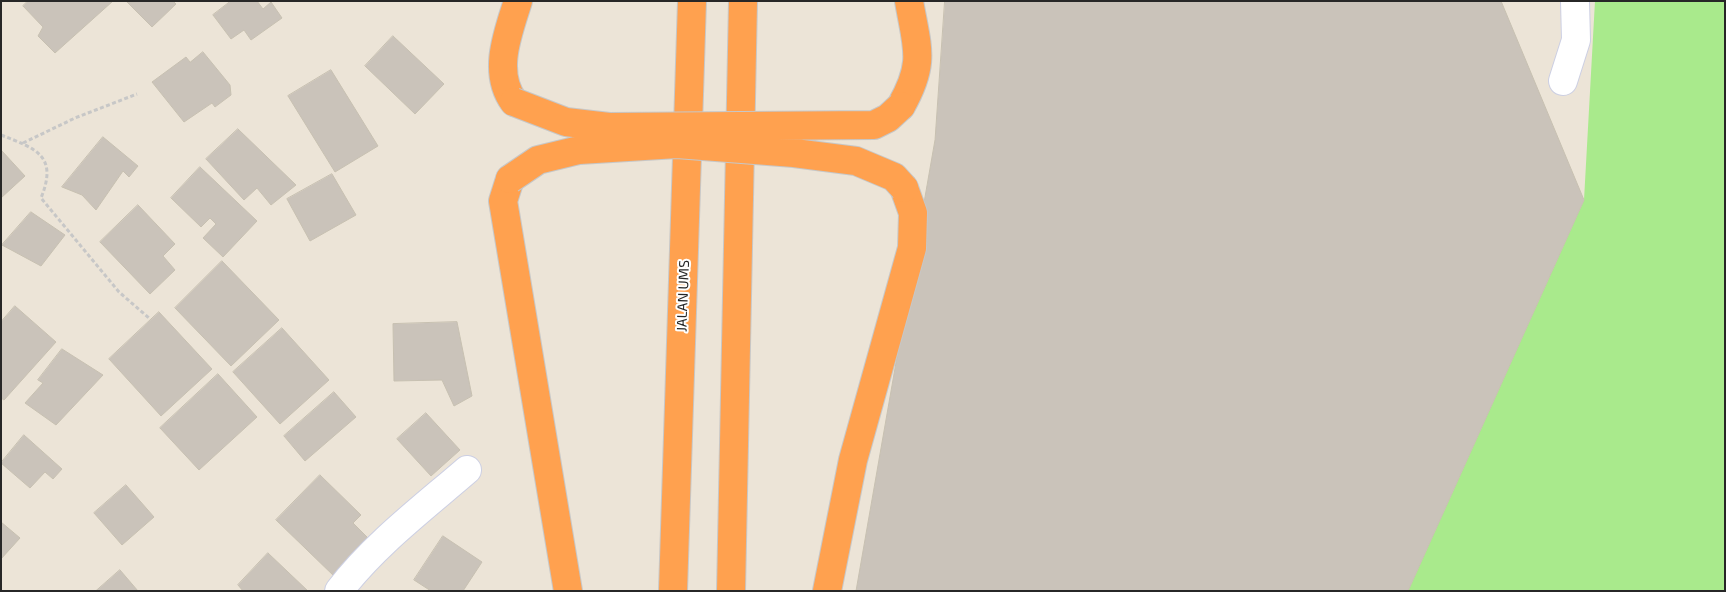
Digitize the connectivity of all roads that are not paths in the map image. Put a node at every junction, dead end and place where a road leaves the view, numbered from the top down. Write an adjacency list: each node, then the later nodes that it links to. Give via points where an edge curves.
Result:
1 (518, 1): 4 (highway, bridge, via 504,43 506,91 514,102 566,122 609,127 874,125 901,106 913,85 919,61)
2 (692, 1): 10 (highway, JALAN UMS)
3 (743, 1): 11 (highway)
4 (909, 1)
5 (1576, 1): 6 (street, via 1576,40)
6 (1563, 81)
7 (467, 470): 8 (street, via 403,525)
8 (338, 591)
9 (568, 591): 12 (highway, bridge, via 503,201 510,179 538,160 578,150 677,144 856,161 894,177 904,188 914,213 912,248 853,460)
10 (673, 591)
11 (731, 591)
12 (827, 591)

